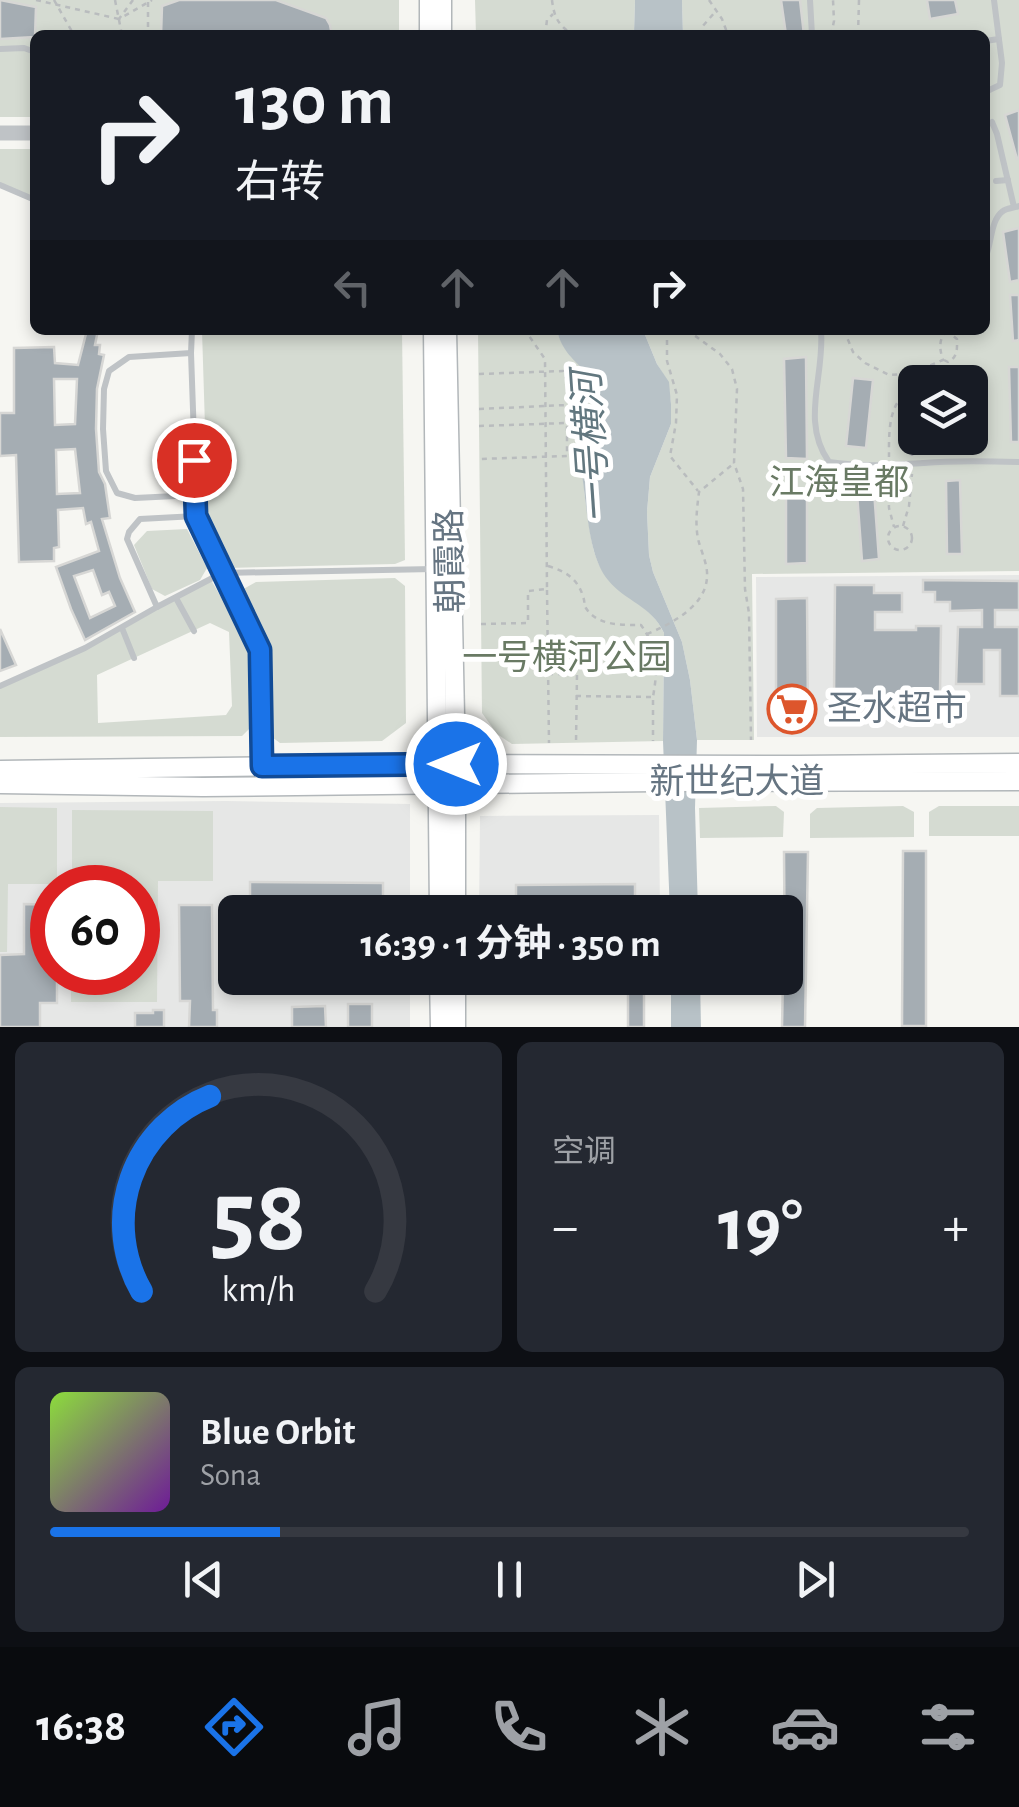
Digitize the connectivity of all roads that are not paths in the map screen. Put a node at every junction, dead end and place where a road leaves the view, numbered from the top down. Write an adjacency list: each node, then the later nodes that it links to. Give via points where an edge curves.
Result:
1 (429, 0): 5 (main road)
2 (442, 0): 6 (main road)
3 (810, 0): 7 (lane)
4 (994, 0): 8 (lane)
5 (429, 30)
6 (442, 30)
7 (812, 30)
8 (999, 39): 9 (lane); 12 (lane, via 1000,85)
9 (990, 40)
10 (0, 49): 11 (lane)
11 (30, 50)
12 (990, 90)
13 (990, 123): 16 (lane)
14 (0, 133): 15 (street)
15 (30, 133)
16 (1008, 180): 17 (lane); 20 (lane)
17 (996, 181)
18 (0, 184): 19 (lane)
19 (30, 198)
20 (1017, 206): 21 (lane, via 1003,211)
21 (990, 230)
22 (192, 335): 26 (lane)
23 (433, 335): 30 (main road, 朝霞路)
24 (447, 335): 42 (main road, 朝霞路)
25 (822, 335): 27 (lane, via 814,416 818,446 829,462)
26 (190, 353): 28 (lane); 28 (lane, via 118,363 104,389 103,429 106,470 117,493)
27 (1019, 462)
28 (196, 495): 29 (lane)
29 (196, 516): 31 (lane); 33 (lane, via 140,518 129,532)
30 (436, 568): 31 (lane); 42 (main road, 朝霞路)
31 (222, 573): 32 (lane); 39 (lane, via 260,650)
32 (176, 598): 33 (lane); 35 (lane)
33 (157, 607): 34 (lane)
34 (122, 628): 36 (lane); 37 (lane)
35 (194, 631)
36 (134, 658)
37 (0, 686)
38 (1019, 763): 41 (main road, 新世纪大道)
39 (262, 766): 40 (main road, 新世纪大道); 42 (main road, 新世纪大道)
40 (0, 770)
41 (702, 773): 42 (main road, 新世纪大道); 43 (main road, 新世纪大道)
42 (447, 774): 44 (main road, 新世纪大道, via 203,787); 45 (main road, 朝霞路); 46 (main road, 朝霞路)
43 (1019, 782)
44 (0, 784)
45 (440, 895)
46 (455, 895)
47 (440, 995): 49 (main road)
48 (456, 995): 50 (main road)
49 (440, 1027)
50 (456, 1027)

